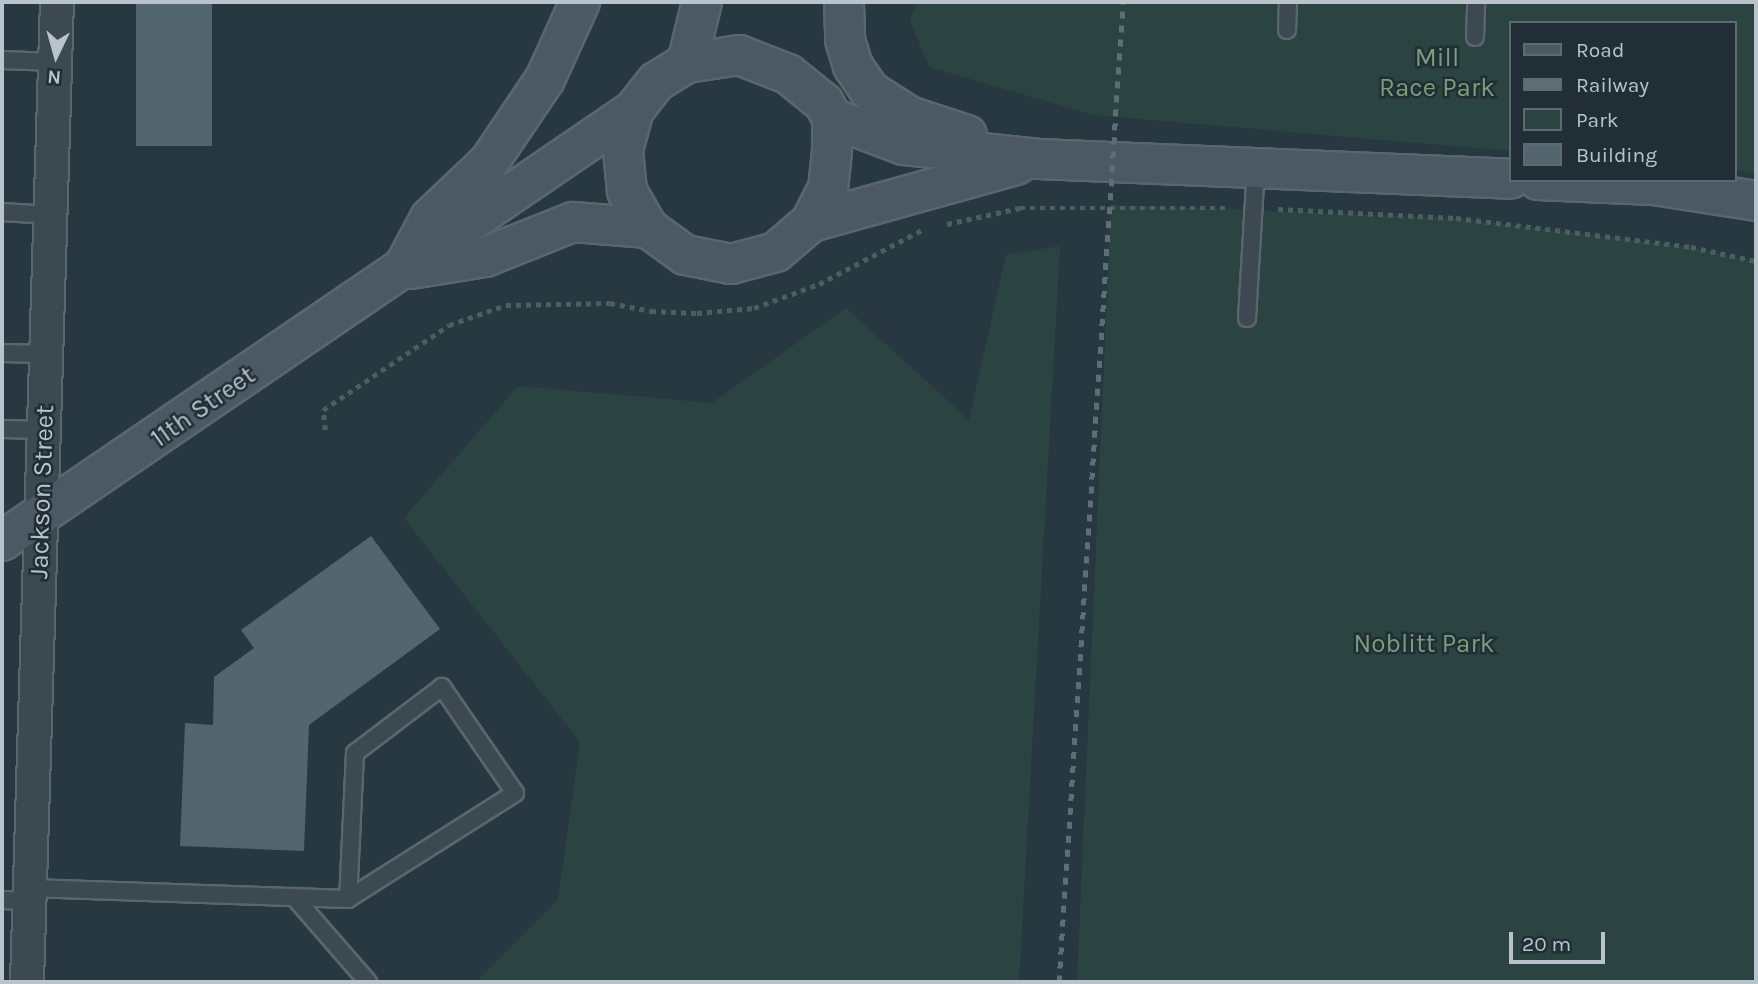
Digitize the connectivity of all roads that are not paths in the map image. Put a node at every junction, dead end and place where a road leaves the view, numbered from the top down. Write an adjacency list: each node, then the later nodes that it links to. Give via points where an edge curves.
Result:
1 (57, 2): 10 (street, Jackson Street)
2 (580, 2): 23 (main road, via 545,79 489,162 430,218)
3 (702, 2): 11 (main road)
4 (1288, 2): 7 (lane)
5 (1476, 2): 8 (lane)
6 (844, 3): 13 (main road); 14 (main road, via 845,40 853,66 870,92 909,116)
7 (1287, 30)
8 (1475, 37)
9 (2, 60): 10 (lane)
10 (55, 62): 20 (street, Jackson Street)
11 (687, 63): 12 (main road, via 656,82); 13 (main road, via 739,55 788,74)
12 (635, 110): 22 (main road, via 623,150 627,191); 23 (main road, 11th Street)
13 (828, 111): 14 (main road, via 904,145); 21 (main road, via 828,188)
14 (1038, 159): 15 (main road); 21 (main road)
15 (1256, 169): 16 (main road); 24 (lane)
16 (1510, 179)
17 (1584, 182): 18 (main road, via 1653,185)
18 (1756, 201)
19 (2, 212): 20 (lane)
20 (50, 215): 26 (street, Jackson Street)
21 (811, 222): 22 (main road, via 776,253 731,264 685,255)
22 (648, 228): 23 (main road, 11th Street, via 573,222 485,257)
23 (402, 270): 29 (main road, 11th Street)
24 (1247, 318)
25 (2, 353): 26 (lane)
26 (46, 354): 28 (street, Jackson Street)
27 (2, 429): 28 (lane)
28 (44, 430): 29 (street, Jackson Street)
29 (41, 519): 30 (main road, 11th Street); 31 (street, Jackson Street)
30 (2, 541)
31 (20, 896): 32 (lane); 34 (street, Jackson Street)
32 (294, 897): 33 (lane); 35 (lane)
33 (348, 900): 33 (lane, via 515,793 442,687 355,753)
34 (27, 982)
35 (368, 982)

